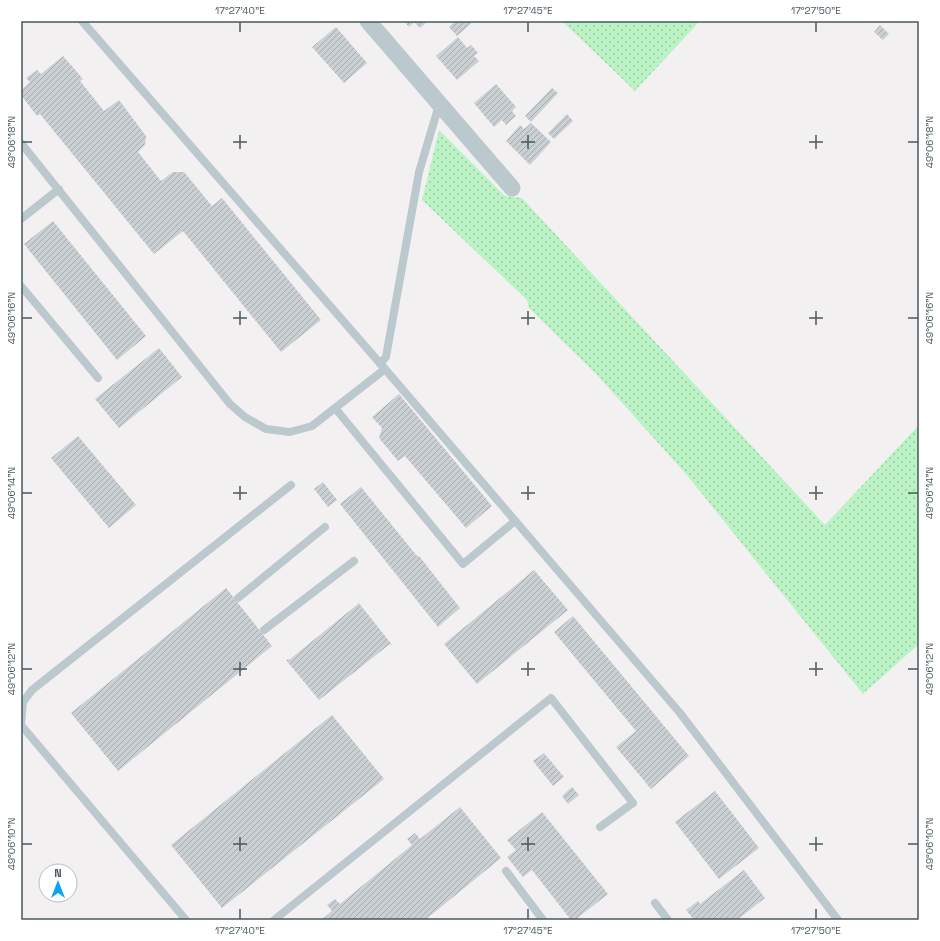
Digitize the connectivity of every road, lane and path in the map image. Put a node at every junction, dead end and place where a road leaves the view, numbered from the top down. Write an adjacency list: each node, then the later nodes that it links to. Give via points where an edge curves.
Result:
1 (82, 21): 9 (lane)
2 (368, 21): 3 (street)
3 (440, 104): 5 (street); 9 (lane, via 419,172 386,357)
4 (21, 143): 6 (lane)
5 (512, 188)
6 (59, 189): 7 (lane); 11 (lane, via 230,404 245,417 266,429 290,432 312,426)
7 (21, 219)
8 (21, 286): 10 (lane)
9 (382, 366): 11 (lane); 13 (lane)
10 (98, 378)
11 (335, 408): 13 (lane, via 463,564)
12 (291, 485): 18 (lane, via 32,690 22,702)
13 (515, 521): 26 (lane, via 680,713)
14 (325, 527): 16 (lane)
15 (354, 561): 17 (lane)
16 (238, 598)
17 (264, 630)
18 (21, 714): 22 (lane, via 21,725)
19 (600, 827): 23 (lane, via 633,803 551,698)
20 (506, 871): 24 (lane)
21 (655, 903): 25 (lane)
22 (186, 920)
23 (274, 920)
24 (543, 920)
25 (668, 920)
26 (838, 920)

